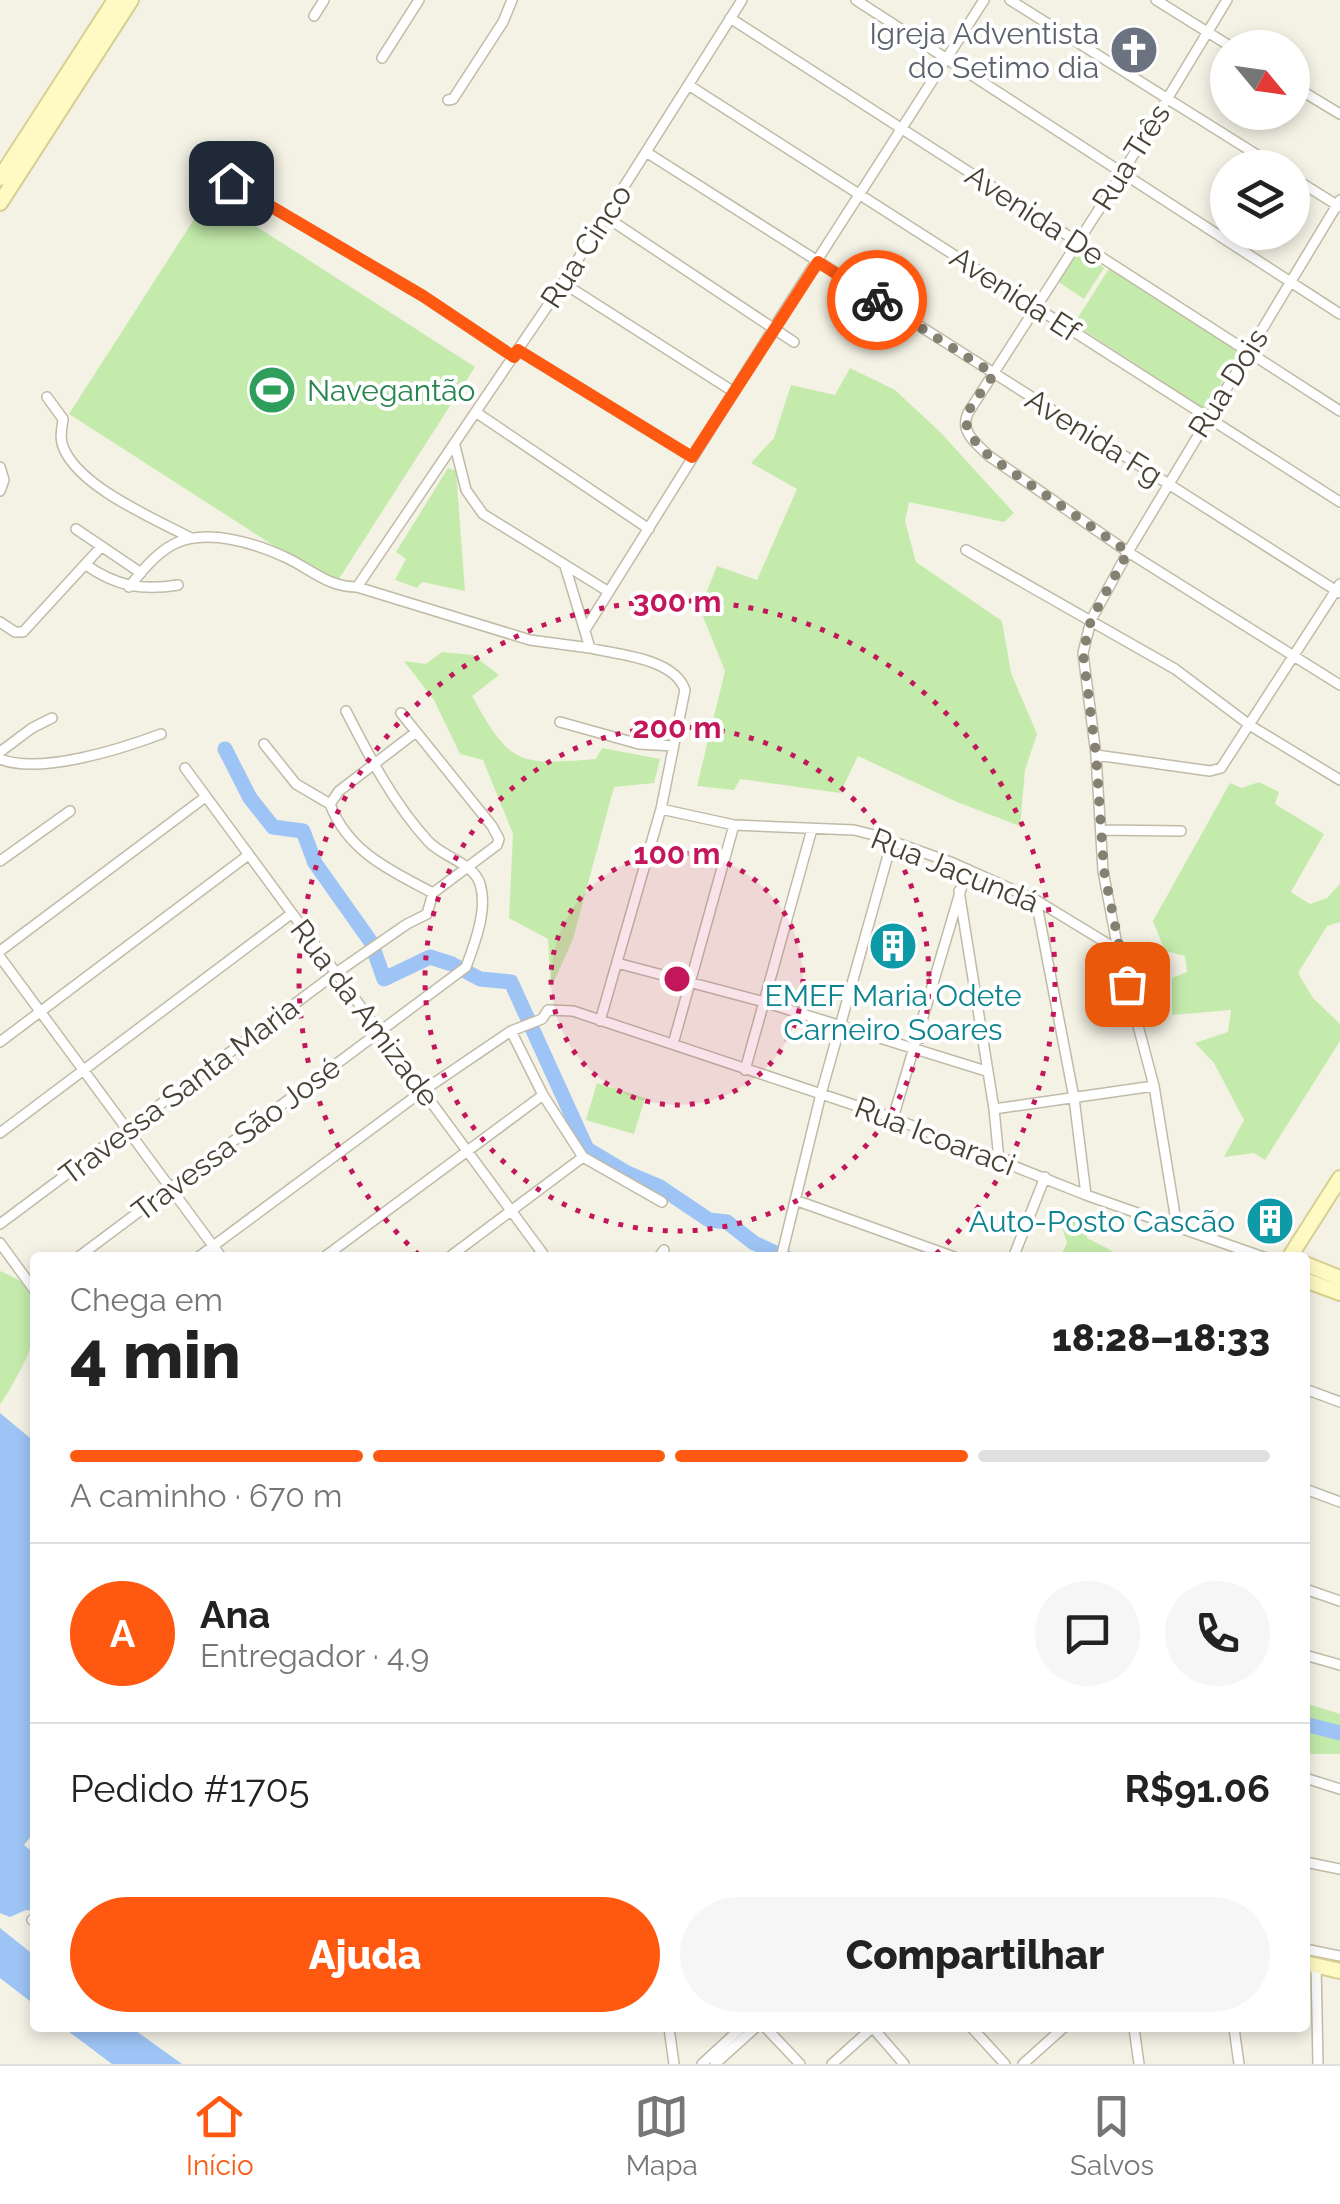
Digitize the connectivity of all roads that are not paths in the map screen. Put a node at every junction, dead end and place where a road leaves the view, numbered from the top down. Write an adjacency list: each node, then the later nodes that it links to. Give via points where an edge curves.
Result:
1 (114, 0): 26 (street)
2 (132, 0): 30 (street)
3 (324, 0): 12 (street)
4 (419, 0): 15 (street)
5 (512, 0): 19 (street)
6 (742, 0): 13 (street, Rua Cinco)
7 (856, 0): 16 (street)
8 (984, 0): 16 (street)
9 (1010, 0): 20 (street)
10 (1156, 0): 14 (street)
11 (1227, 0): 14 (street, Rua Três)
12 (314, 16)
13 (730, 18): 17 (street, Rua Cinco); 22 (street, Avenida De)
14 (1208, 32): 20 (street, Rua Três)
15 (382, 58)
16 (945, 58): 22 (street); 25 (street)
17 (690, 86): 24 (street, Rua Cinco); 29 (street, Avenida Ef)
18 (1310, 95): 21 (street)
19 (448, 100)
20 (1167, 100): 23 (street); 25 (street, Rua Três)
21 (1340, 114)
22 (902, 129): 29 (street); 33 (street, Avenida De)
23 (1249, 150)
24 (646, 152): 32 (street, Rua Cinco); 34 (street, Avenida Fg)
25 (1123, 172): 33 (street, Rua Três); 35 (street)
26 (0, 178)
27 (231, 183): 42 (street)
28 (1310, 187): 31 (street)
29 (860, 194): 34 (street); 37 (street, Avenida Ef)
30 (0, 203)
31 (1339, 204): 35 (street, Rua Dois)
32 (606, 217): 36 (street, Rua Cinco); 39 (street)
33 (1078, 242): 37 (street, Rua Três); 41 (street, Avenida De)
34 (818, 262): 39 (street); 43 (street, Avenida Fg)
35 (1291, 282): 38 (street); 41 (street, Rua Dois)
36 (564, 283): 42 (street, Rua Cinco); 44 (street)
37 (1036, 307): 43 (street, Rua Três); 48 (street, Avenida Ef)
38 (1340, 314)
39 (772, 329): 40 (street); 44 (street)
40 (794, 342)
41 (1248, 350): 46 (street, Avenida De); 48 (street, Rua Dois)
42 (516, 354): 47 (street, Rua Cinco); 50 (street)
43 (994, 374): 52 (street, Avenida Fg); 60 (street, Rua Três, via 964,420 968,432 989,456)
44 (734, 392): 50 (street)
45 (46, 396): 57 (street, via 63,418 60,438 78,470)
46 (1340, 410)
47 (477, 413): 49 (street, Rua Cinco); 55 (street)
48 (1207, 417): 52 (street, Rua Dois); 54 (street, Avenida Ef)
49 (455, 446): 62 (street, via 472,502 483,514); 66 (street, Rua Cinco)
50 (692, 457): 55 (street)
51 (0, 467): 53 (street)
52 (1168, 483): 60 (street, Rua Dois); 67 (street, Avenida Fg)
53 (0, 492)
54 (1340, 502)
55 (649, 528): 68 (street)
56 (76, 530): 58 (street)
57 (191, 538): 63 (street, via 169,547); 66 (street, via 245,544 286,558 331,585)
58 (100, 547): 61 (street); 63 (street)
59 (966, 550): 69 (street)
60 (1128, 552): 69 (street, Rua Dois); 73 (street)
61 (86, 566): 65 (street); 70 (street, via 19,633)
62 (565, 566): 68 (street); 71 (street)
63 (140, 573): 65 (street)
64 (178, 585): 65 (street)
65 (128, 587)
66 (357, 587): 72 (street, via 530,640)
67 (1339, 589): 73 (street)
68 (609, 592): 71 (street)
69 (1091, 620): 79 (street); 85 (street, via 1084,664)
70 (0, 622)
71 (585, 630): 72 (street)
72 (590, 648): 83 (street, via 678,676 685,690)
73 (1294, 654): 74 (street); 79 (street)
74 (1340, 685)
75 (346, 711): 86 (street)
76 (401, 713): 80 (street)
77 (52, 718): 84 (street)
78 (560, 722): 83 (street, via 639,744)
79 (1251, 726): 85 (street, via 1216,770); 88 (street)
80 (416, 732): 86 (street); 100 (street, Travessa Santa Maria, via 499,839)
81 (161, 734): 84 (street, via 49,762 17,764)
82 (264, 744): 90 (street, via 296,784)
83 (673, 746): 91 (street)
84 (0, 755)
85 (1096, 755): 95 (street)
86 (372, 763): 90 (street); 100 (street, via 424,838)
87 (184, 768): 89 (street, Rua da Amizade)
88 (1340, 780)
89 (204, 798): 98 (street, Rua da Amizade); 107 (street)
90 (330, 804): 103 (street, via 367,856)
91 (662, 809): 93 (street, Rua Jacundá); 108 (street)
92 (70, 812): 99 (street)
93 (734, 824): 94 (street, Rua Jacundá); 110 (street)
94 (812, 829): 97 (street, Rua Jacundá, via 854,830); 111 (street)
95 (1101, 830): 96 (street); 106 (street)
96 (1181, 830)
97 (892, 841): 101 (street, Rua Jacundá); 114 (street)
98 (247, 856): 105 (street, Rua da Amizade); 112 (street)
99 (0, 860)
100 (468, 868): 103 (street, Travessa Santa Maria); 116 (street, Travessa São José, via 482,889 478,933 463,970)
101 (967, 869): 102 (street); 104 (street, Rua Jacundá)
102 (959, 892): 119 (street); 121 (street)
103 (433, 893): 109 (street, Travessa Santa Maria, via 426,914)
104 (1036, 900): 106 (street, Rua Jacundá); 127 (street)
105 (291, 914): 109 (street, Rua da Amizade); 122 (street)
106 (1118, 950): 123 (street)
107 (0, 954): 112 (street)
108 (618, 963): 110 (street); 113 (street)
109 (336, 974): 116 (street, Rua da Amizade); 130 (street, Travessa Santa Maria)
110 (692, 983): 111 (street); 118 (street)
111 (764, 1002): 114 (street); 120 (street)
112 (39, 1013): 117 (street); 122 (street)
113 (600, 1021): 115 (street, Rua Icoaraci, via 557,1008); 118 (street, Rua Icoaraci)
114 (842, 1026): 119 (street); 125 (street)
115 (511, 1031): 124 (street, Rua Icoaraci); 126 (street)
116 (380, 1032): 124 (street, Rua da Amizade); 137 (street, Travessa São José)
117 (0, 1042)
118 (673, 1044): 120 (street, Rua Icoaraci)
119 (916, 1048): 121 (street); 129 (street)
120 (745, 1070): 125 (street, Rua Icoaraci)
121 (986, 1071): 128 (street)
122 (85, 1072): 130 (street); 131 (street)
123 (1154, 1086): 127 (street); 143 (street)
124 (424, 1090): 132 (street, Rua da Amizade); 145 (street, Rua Icoaraci)
125 (821, 1094): 129 (street, Rua Icoaraci); 139 (street)
126 (543, 1095): 132 (street); 133 (street)
127 (1074, 1098): 128 (street); 138 (street)
128 (994, 1109): 134 (street)
129 (894, 1118): 134 (street, Rua Icoaraci)
130 (126, 1130): 137 (street); 142 (street, Travessa Santa Maria)
131 (0, 1133)
132 (468, 1151): 141 (street, Rua da Amizade); 149 (street)
133 (583, 1157): 140 (street); 141 (street)
134 (999, 1160): 135 (street, Rua Icoaraci)
135 (1045, 1178): 138 (street, Rua Icoaraci); 154 (street)
136 (1340, 1178): 156 (street)
137 (171, 1189): 145 (street); 146 (street, Travessa São José)
138 (1086, 1195): 143 (street, Rua Icoaraci)
139 (795, 1200): 152 (street); 153 (street)
140 (662, 1202)
141 (514, 1211): 150 (street); 151 (street, Rua da Amizade)
142 (0, 1224)
143 (1177, 1227): 155 (street, Rua Icoaraci)
144 (0, 1244): 160 (street)
145 (213, 1245): 147 (street, Rua Icoaraci); 148 (street)
146 (85, 1252)
147 (204, 1252)
148 (218, 1252)
149 (331, 1252)
150 (456, 1252)
151 (542, 1252)
152 (782, 1252)
153 (940, 1252)
154 (1016, 1252)
155 (1249, 1252)
156 (1293, 1252)
157 (1310, 1266): 158 (street)
158 (1340, 1278)
159 (1310, 1282): 161 (street)
160 (30, 1283)
161 (1340, 1293)
162 (1310, 1391): 163 (street)
163 (1340, 1402)
164 (1310, 1491): 165 (street)
165 (1340, 1502)
166 (1310, 1591): 167 (street)
167 (1340, 1602)
168 (1310, 1656): 169 (street)
169 (1340, 1665)
170 (1310, 1780): 171 (street)
171 (1340, 1789)
172 (1310, 1863): 173 (street)
173 (1340, 1869)
174 (1310, 1950): 175 (street)
175 (1340, 1956)
176 (1310, 1964): 177 (street); 198 (street)
177 (1340, 1971)
178 (669, 2032): 188 (street)
179 (737, 2032): 189 (street)
180 (751, 2032): 190 (street)
181 (770, 2032): 191 (street)
182 (868, 2032): 192 (street)
183 (876, 2032): 193 (street)
184 (976, 2032): 194 (street)
185 (1058, 2032): 195 (street)
186 (1135, 2032): 196 (street)
187 (1235, 2032): 197 (street)
188 (674, 2064)
189 (702, 2064)
190 (715, 2064)
191 (800, 2064)
192 (832, 2064)
193 (904, 2064)
194 (1005, 2064)
195 (1023, 2064)
196 (1139, 2064)
197 (1239, 2064)
198 (1318, 2064)

